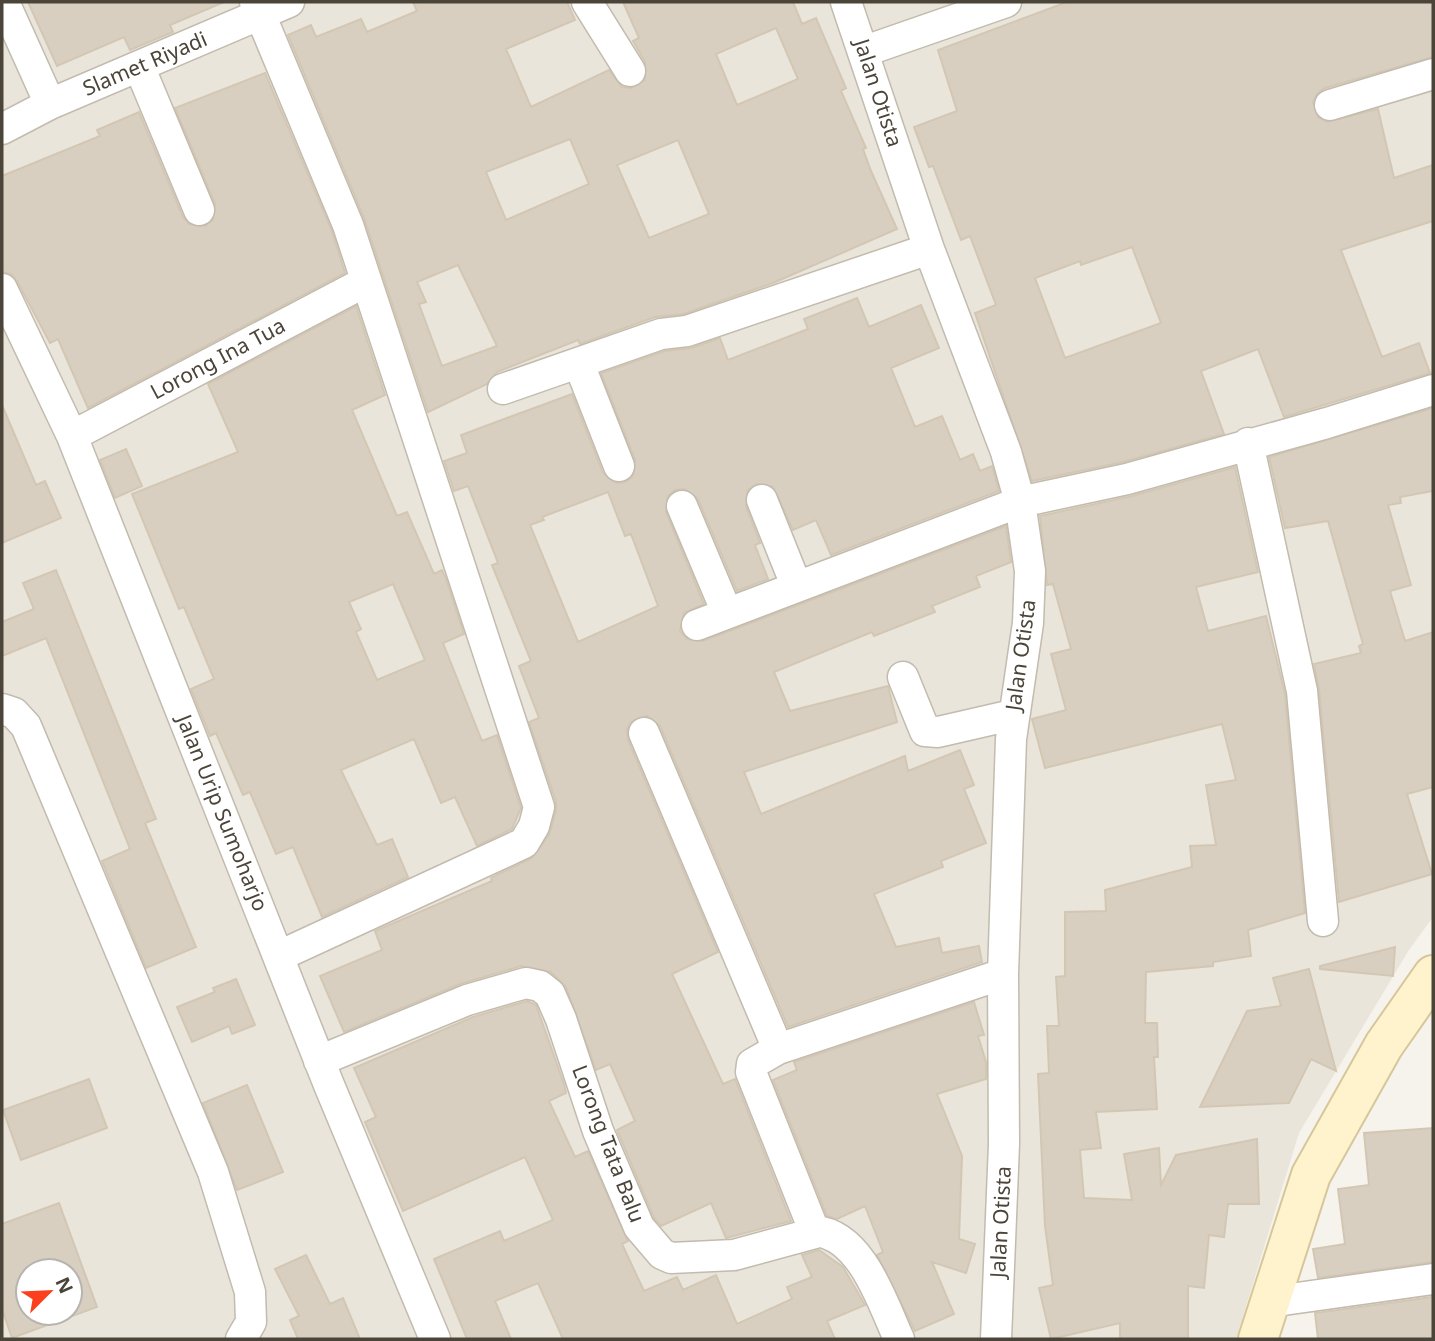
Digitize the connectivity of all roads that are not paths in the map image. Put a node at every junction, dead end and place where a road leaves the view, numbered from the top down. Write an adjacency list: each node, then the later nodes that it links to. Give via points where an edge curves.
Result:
1 (4, 2): 11 (street)
2 (289, 2): 6 (street, Slamet Riyadi)
3 (587, 2): 9 (street)
4 (846, 2): 7 (street, Jalan Otista)
5 (1006, 2): 7 (street)
6 (258, 8): 8 (street, Slamet Riyadi); 16 (street, via 341,206)
7 (865, 51): 15 (street, Jalan Otista)
8 (139, 66): 11 (street, Slamet Riyadi); 14 (street)
9 (630, 71)
10 (1433, 74): 12 (street)
11 (50, 104): 13 (street, Slamet Riyadi)
12 (1330, 105)
13 (2, 129)
14 (199, 210)
15 (929, 249): 18 (street); 25 (street, Jalan Otista, via 1006,452)
16 (365, 282): 21 (street, Lorong Ina Tua); 35 (street, via 538,807 524,843)
17 (2, 289): 21 (street, Jalan Urip Sumoharjo)
18 (579, 364): 19 (street); 23 (street)
19 (503, 389)
20 (1433, 390): 22 (street)
21 (72, 436): 35 (street, Jalan Urip Sumoharjo)
22 (1248, 443): 25 (street, via 1079,492); 34 (street, via 1302,691)
23 (619, 467)
24 (762, 500): 27 (street)
25 (1020, 502): 27 (street); 32 (street, Jalan Otista, via 1030,571 1029,610)
26 (682, 506): 28 (street)
27 (796, 585): 28 (street)
28 (727, 612): 29 (street)
29 (697, 625)
30 (903, 677): 32 (street, via 925,731)
31 (2, 709): 44 (street, via 14,713 26,726 212,1172 250,1292 251,1322)
32 (1012, 715): 36 (street, Jalan Otista)
33 (644, 733): 38 (street)
34 (1323, 921)
35 (279, 956): 39 (street, Jalan Urip Sumoharjo)
36 (1003, 974): 38 (street); 43 (street, Jalan Otista, via 1004,1144)
37 (1433, 975): 42 (street, via 1384,1045 1317,1162)
38 (778, 1049): 40 (street, via 752,1065 751,1072)
39 (319, 1061): 40 (street, Lorong Tata Balu, via 467,1000 526,984 540,986 550,995 561,1019 598,1131 639,1227 662,1254 671,1258 734,1255 811,1237); 45 (street, Jalan Urip Sumoharjo)
40 (816, 1231): 46 (street, via 835,1234 851,1250)
41 (1433, 1279): 42 (street)
42 (1269, 1302): 47 (street)
43 (989, 1336)
44 (241, 1339)
45 (435, 1339)
46 (899, 1339)
47 (1258, 1339)

